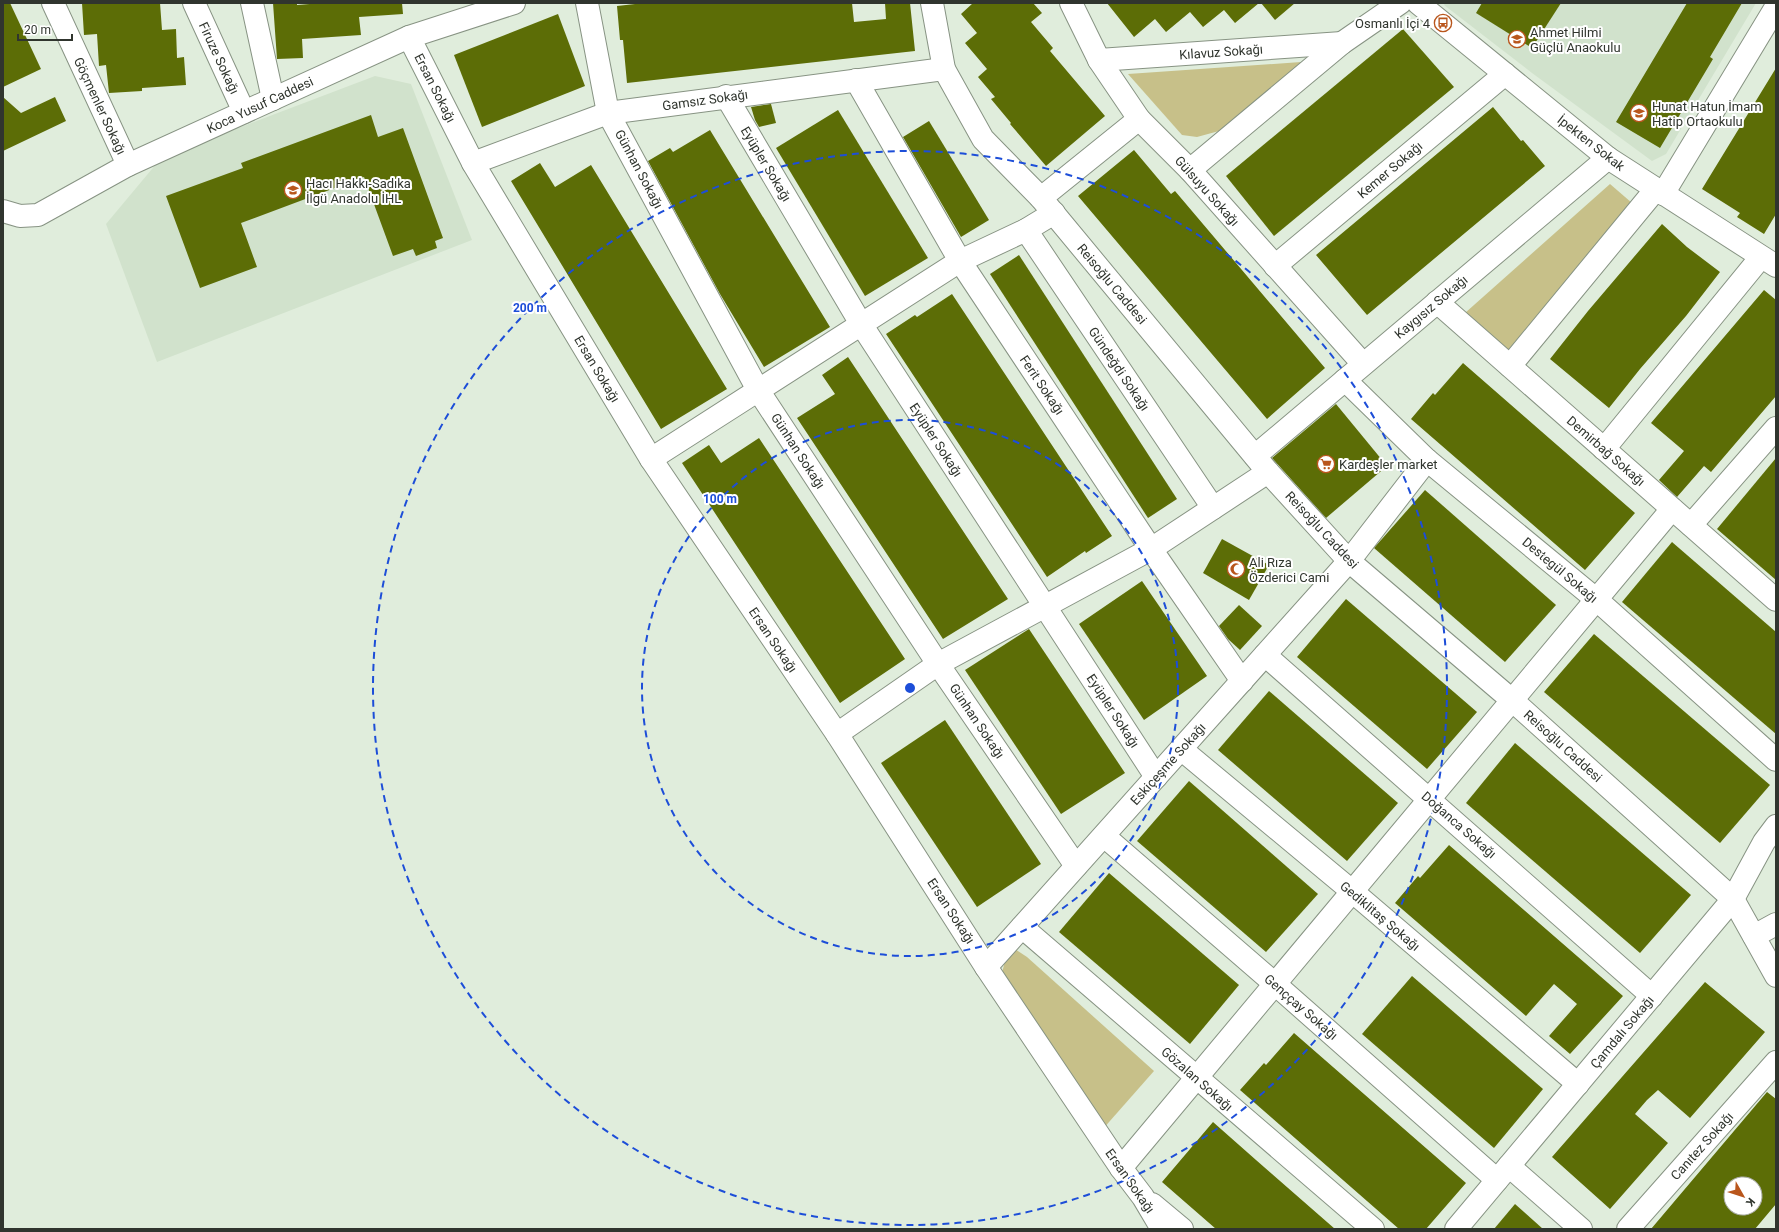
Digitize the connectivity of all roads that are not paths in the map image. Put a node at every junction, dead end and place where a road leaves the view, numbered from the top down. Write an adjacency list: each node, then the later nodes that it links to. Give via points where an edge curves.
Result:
1 (53, 3): 24 (street, Göçmenler Sokağı)
2 (194, 3): 19 (street, Firuze Sokağı)
3 (252, 3): 18 (street)
4 (514, 3): 11 (street, Koca Yusuf Caddesi)
5 (587, 3): 20 (street, Günhan Sokağı)
6 (932, 3): 14 (street, Reisoğlu Caddesi)
7 (1071, 3): 13 (street, Gülsuyu Sokağı)
8 (1400, 3): 12 (street)
9 (1418, 3): 15 (street, İpekten Sokak)
10 (1775, 10): 26 (street)
11 (409, 37): 18 (street, Koca Yusuf Caddesi); 23 (street, Ersan Sokağı)
12 (1342, 43): 13 (street, Kılavuz Sokağı); 25 (street)
13 (1099, 60): 21 (street, Gülsuyu Sokağı)
14 (944, 69): 16 (street, Gamsız Sokağı); 27 (street, Reisoğlu Caddesi, via 983,139)
15 (1505, 74): 22 (street, İpekten Sokak); 32 (street, Kemer Sokağı)
16 (856, 80): 17 (street, Gamsız Sokağı); 30 (street, Ferit Sokağı)
17 (726, 96): 20 (street, Gamsız Sokağı); 34 (street, Eyüpler Sokağı)
18 (273, 99): 19 (street, Koca Yusuf Caddesi)
19 (244, 112): 24 (street, Koca Yusuf Caddesi)
20 (608, 113): 23 (street, Gamsız Sokağı); 38 (street, Günhan Sokağı)
21 (1139, 119): 25 (street, Gülsuyu Sokağı); 27 (street)
22 (1608, 158): 26 (street, İpekten Sokak); 33 (street, Kaygısız Sokağı)
23 (473, 163): 41 (street, Ersan Sokağı)
24 (128, 165): 28 (street, Koca Yusuf Caddesi, via 38,215 20,216)
25 (1190, 170): 32 (street, Gülsuyu Sokağı)
26 (1659, 191): 31 (street, İpekten Sokak); 36 (street)
27 (1047, 206): 29 (street); 43 (street, Reisoğlu Caddesi)
28 (7, 213)
29 (1026, 230): 30 (street); 44 (street, Gündeğdi Sokağı)
30 (960, 261): 34 (street); 47 (street, Ferit Sokağı)
31 (1771, 261): 40 (street)
32 (1275, 266): 35 (street, Gülsuyu Sokağı)
33 (1438, 302): 35 (street, Kaygısız Sokağı); 36 (street, Demirbağ Sokağı)
34 (861, 324): 38 (street); 51 (street, Eyüpler Sokağı)
35 (1363, 364): 37 (street, Kaygısız Sokağı)
36 (1510, 366): 40 (street, Demirbağ Sokağı)
37 (1345, 380): 42 (street, Destegül Sokağı); 43 (street, Kaygısız Sokağı)
38 (758, 390): 41 (street); 53 (street, Günhan Sokağı)
39 (1776, 428): 46 (street)
40 (1604, 449): 45 (street, Demirbağ Sokağı)
41 (651, 459): 56 (street, Ersan Sokağı)
42 (1427, 460): 48 (street, Eskiçeşme Sokağı); 49 (street, Destegül Sokağı)
43 (1261, 464): 44 (street, Kaygısız Sokağı); 48 (street, Reisoğlu Caddesi)
44 (1213, 508): 47 (street, Kaygısız Sokağı)
45 (1672, 509): 46 (street, Demirbağ Sokağı); 49 (street)
46 (1691, 525): 50 (street, Demirbağ Sokağı)
47 (1151, 549): 51 (street, Kaygısız Sokağı); 54 (street, Ferit Sokağı)
48 (1349, 562): 52 (street, Eskiçeşme Sokağı); 55 (street, Reisoğlu Caddesi)
49 (1597, 600): 55 (street); 58 (street, Destegül Sokağı)
50 (1776, 600)
51 (1046, 606): 53 (street, Kaygısız Sokağı); 59 (street, Eyüpler Sokağı)
52 (1265, 655): 54 (street, Eskiçeşme Sokağı); 60 (street, Doğanca Sokağı)
53 (938, 664): 56 (street, Kaygısız Sokağı); 63 (street, Günhan Sokağı)
54 (1242, 681): 57 (street, Eskiçeşme Sokağı)
55 (1513, 701): 60 (street); 65 (street, Reisoğlu Caddesi)
56 (837, 734): 69 (street, Ersan Sokağı)
57 (1181, 749): 59 (street, Eskiçeşme Sokağı); 64 (street, Gediklitaş Sokağı)
58 (1776, 760)
59 (1156, 777): 62 (street, Eskiçeşme Sokağı)
60 (1430, 800): 64 (street); 72 (street, Doğanca Sokağı)
61 (1772, 834): 65 (street, Çamdalı Sokağı)
62 (1104, 836): 63 (street, Eskiçeşme Sokağı); 71 (street, Genççay Sokağı)
63 (1076, 866): 67 (street, Eskiçeşme Sokağı)
64 (1353, 892): 71 (street); 75 (street, Gediklitaş Sokağı)
65 (1733, 899): 68 (street, Reisoğlu Caddesi); 72 (street, Çamdalı Sokağı)
66 (1776, 924): 68 (street)
67 (1022, 927): 69 (street, Eskiçeşme Sokağı); 74 (street, Gözalan Sokağı)
68 (1754, 936): 70 (street, Reisoğlu Caddesi)
69 (986, 967): 76 (street, Ersan Sokağı)
70 (1776, 976)
71 (1275, 984): 74 (street); 77 (street, Genççay Sokağı)
72 (1652, 996): 75 (street, Çamdalı Sokağı)
73 (1776, 1062): 84 (street, Canıtez Sokağı)
74 (1196, 1078): 76 (street); 81 (street, Gözalan Sokağı)
75 (1578, 1084): 77 (street, Çamdalı Sokağı)
76 (1121, 1168): 78 (street, Ersan Sokağı)
77 (1503, 1173): 82 (street, Çamdalı Sokağı); 83 (street, Genççay Sokağı)
78 (1143, 1197): 79 (street, Ersan Sokağı); 80 (street)
79 (1162, 1229)
80 (1182, 1229)
81 (1373, 1229)
82 (1456, 1229)
83 (1581, 1229)
84 (1628, 1229)

